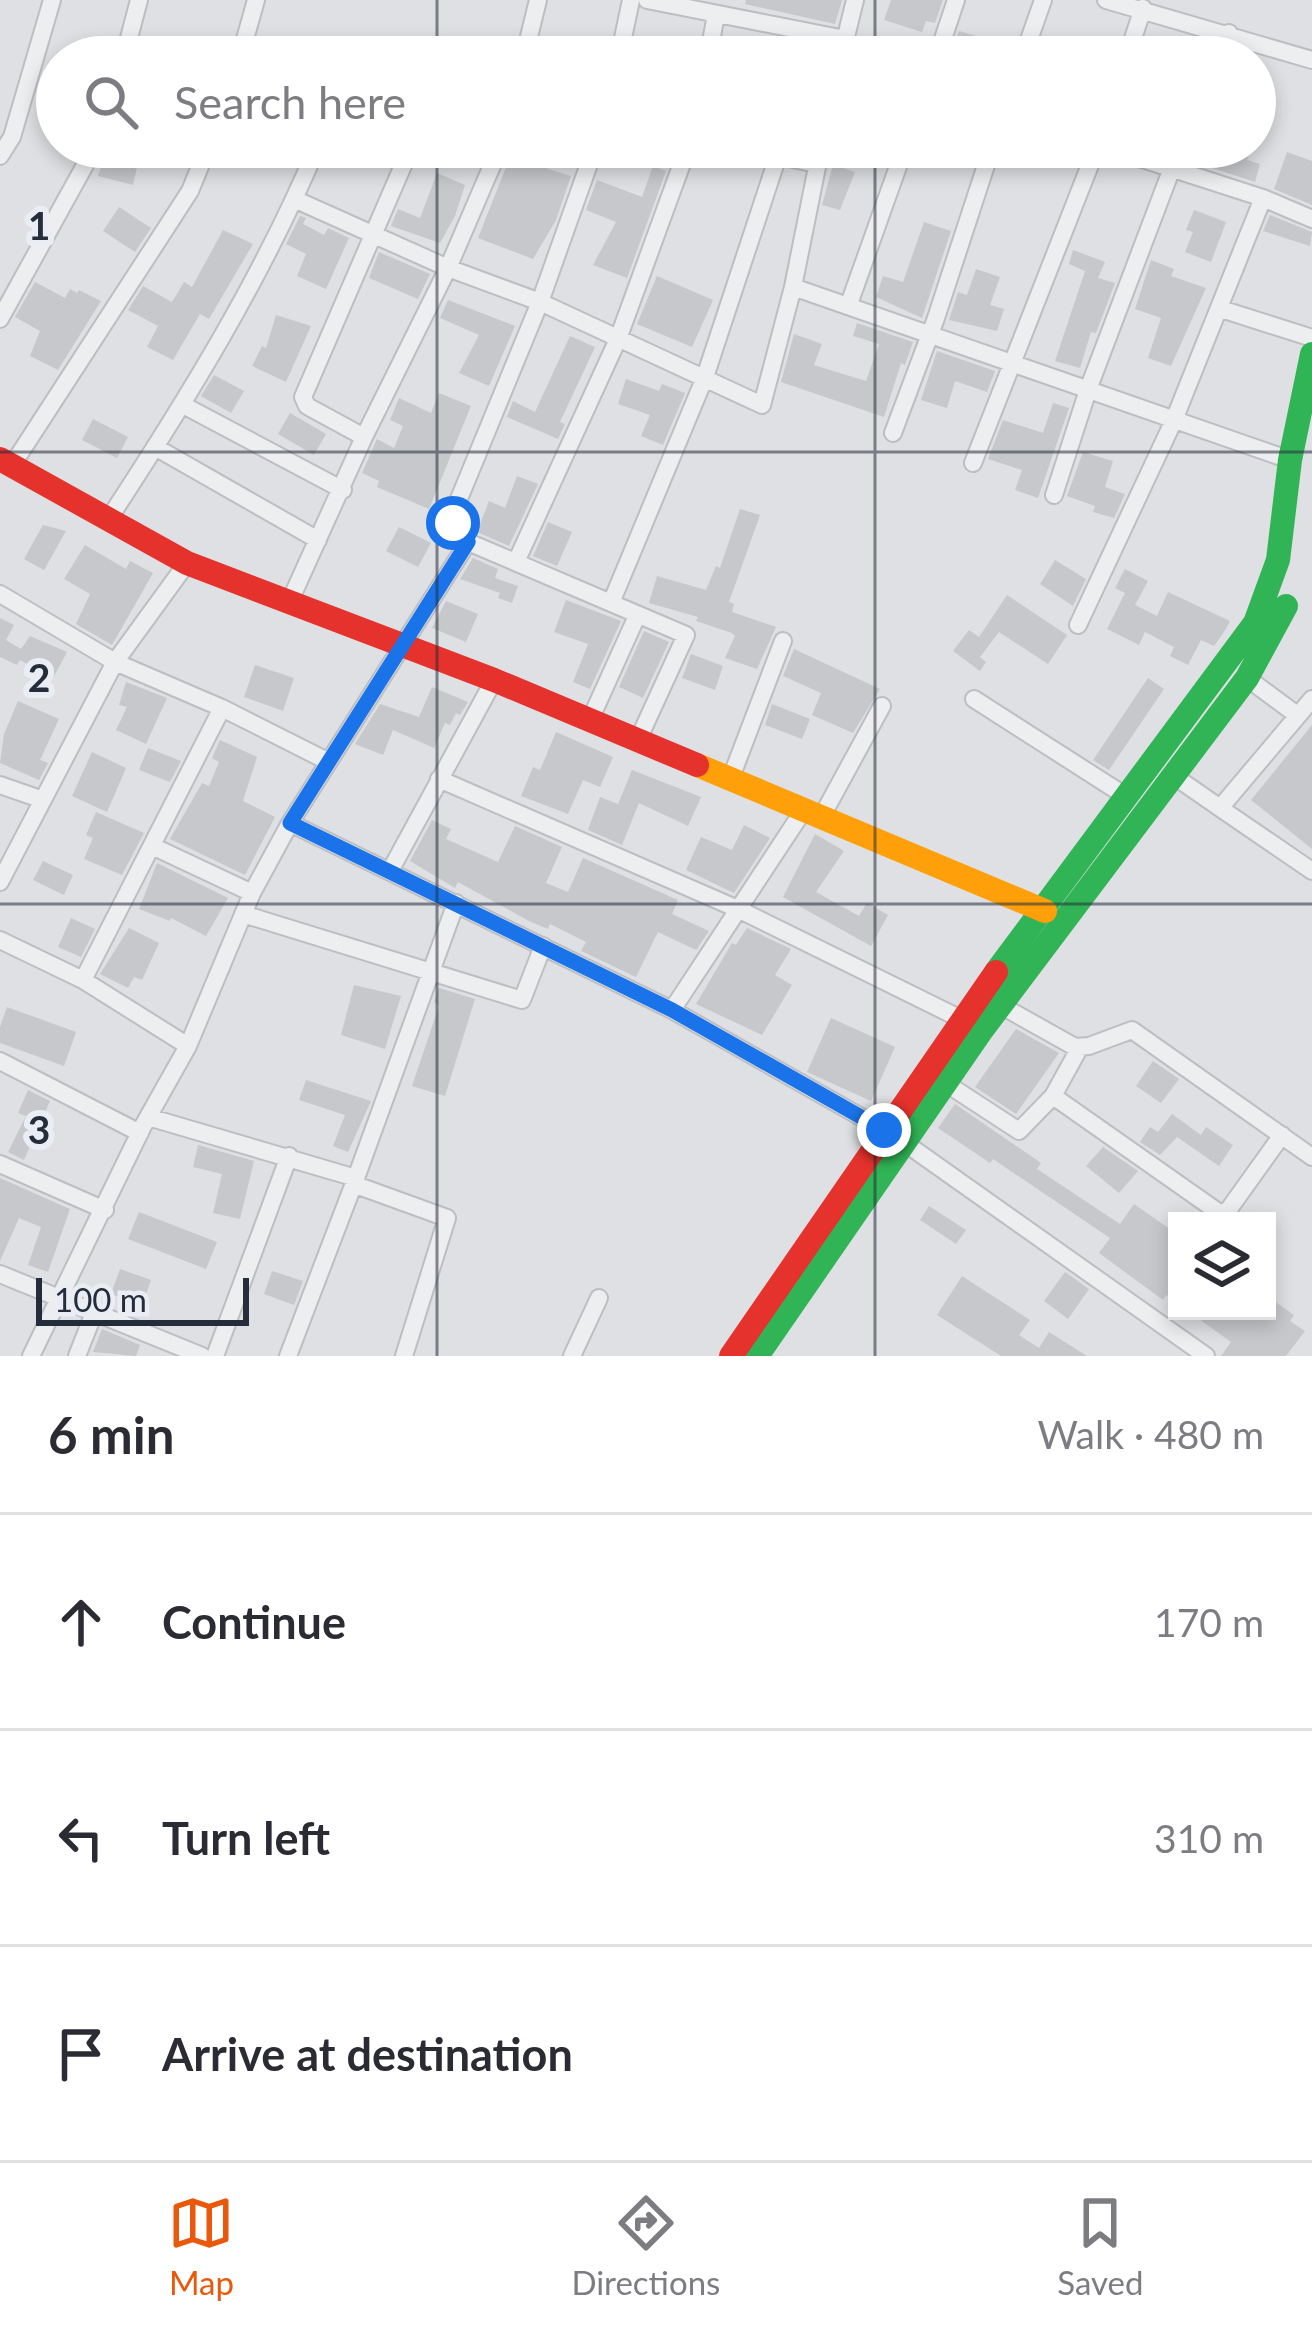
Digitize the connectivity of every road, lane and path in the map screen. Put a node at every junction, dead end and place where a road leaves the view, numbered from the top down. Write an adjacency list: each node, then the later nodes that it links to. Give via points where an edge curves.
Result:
1 (52, 0): 14 (street)
2 (139, 0): 15 (street)
3 (256, 0): 16 (street)
4 (538, 0): 17 (street)
5 (631, 0): 18 (street)
6 (647, 0): 12 (street)
7 (855, 0): 21 (street)
8 (956, 0): 22 (street)
9 (1043, 0): 23 (street)
10 (1106, 0): 11 (street)
11 (1143, 8): 13 (street); 24 (street)
12 (716, 15): 19 (street); 20 (street)
13 (1229, 33): 25 (street); 26 (street)
14 (41, 36)
15 (130, 36)
16 (246, 36)
17 (529, 36)
18 (623, 36)
19 (712, 36)
20 (797, 36)
21 (846, 36)
22 (944, 36)
23 (1030, 36)
24 (1133, 36)
25 (1228, 36)
26 (1238, 36)
27 (1276, 48): 29 (street)
28 (36, 54): 30 (street)
29 (1312, 60)
30 (0, 156)
31 (83, 168): 54 (street)
32 (199, 168): 68 (street)
33 (308, 168): 46 (street)
34 (402, 168): 48 (street)
35 (491, 168): 49 (street)
36 (588, 168): 51 (street)
37 (680, 168): 57 (street)
38 (774, 168): 60 (street)
39 (817, 168): 50 (street)
40 (898, 168): 52 (street)
41 (985, 168): 55 (street)
42 (1092, 168): 59 (street)
43 (1168, 168): 44 (street)
44 (1171, 169): 45 (street); 61 (street)
45 (1263, 198): 47 (street); 53 (street)
46 (294, 200): 48 (street); 62 (street)
47 (1312, 219)
48 (374, 232): 49 (street); 65 (street, via 303,397)
49 (448, 268): 51 (street); 65 (street)
50 (793, 287): 52 (street); 60 (street, via 763,405)
51 (541, 302): 57 (street); 74 (street, via 454,511 455,530)
52 (849, 304): 55 (street)
53 (1221, 309): 56 (street); 63 (street)
54 (0, 320)
55 (929, 334): 59 (street); 64 (street)
56 (1312, 338)
57 (619, 339): 60 (street); 75 (street)
58 (1312, 354): 67 (main road)
59 (1012, 363): 61 (street); 69 (street)
60 (705, 377): 79 (street)
61 (1089, 387): 63 (street); 71 (street)
62 (183, 405): 66 (street); 70 (street)
63 (1174, 420): 67 (street); 81 (street)
64 (893, 433)
65 (364, 437): 70 (street)
66 (155, 447): 72 (street); 73 (street)
67 (1301, 454): 85 (main road, via 1292,591); 99 (main road, via 1255,623)
68 (6, 462): 72 (main road)
69 (974, 463)
70 (343, 490): 73 (street)
71 (1054, 495)
72 (108, 520): 76 (main road)
73 (318, 540): 78 (street)
74 (468, 542): 75 (street); 83 (street)
75 (516, 562): 79 (street)
76 (187, 563): 78 (main road); 84 (street)
77 (0, 594): 84 (street)
78 (289, 603): 83 (main road)
79 (611, 603): 80 (street)
80 (637, 616): 92 (street); 93 (street, via 686,635)
81 (1078, 625)
82 (783, 641): 97 (street)
83 (398, 646): 86 (main road); 94 (street)
84 (115, 662): 90 (street); 100 (street)
85 (1247, 678): 91 (street); 95 (main road)
86 (494, 680): 92 (main road); 96 (street)
87 (974, 699): 99 (street)
88 (1312, 700): 91 (street)
89 (882, 706): 102 (street)
90 (222, 708): 94 (street); 104 (street)
91 (1297, 715): 101 (street)
92 (590, 720): 93 (main road)
93 (638, 740): 97 (main road)
94 (327, 761): 103 (street)
95 (1174, 776): 101 (street); 117 (main road)
96 (440, 779): 106 (street); 110 (street)
97 (730, 780): 102 (main road)
98 (0, 785): 100 (street)
99 (1127, 797): 111 (main road)
100 (43, 800): 107 (street)
101 (1220, 808): 105 (street)
102 (812, 813): 110 (street); 111 (main road)
103 (290, 823): 106 (street); 108 (street)
104 (152, 846): 108 (street); 116 (street)
105 (1312, 871)
106 (390, 872): 109 (street)
107 (0, 882)
108 (252, 893): 112 (street)
109 (456, 903): 114 (street); 115 (street)
110 (740, 910): 118 (street); 119 (street)
111 (1045, 911): 119 (main road)
112 (243, 914): 115 (street); 120 (street)
113 (0, 940): 116 (street)
114 (543, 946): 115 (street, via 522,1000); 118 (street)
115 (430, 972): 131 (street)
116 (83, 980): 120 (street)
117 (1000, 1005): 121 (street); 123 (main road)
118 (672, 1010): 127 (street)
119 (961, 1019): 127 (main road)
120 (188, 1046): 125 (street)
121 (1080, 1047): 124 (street); 126 (street, via 1132,1030)
122 (0, 1061): 125 (street)
123 (947, 1084): 124 (street, via 1018,1131); 127 (main road)
124 (1053, 1096): 126 (street, via 1217,1213 1229,1209)
125 (144, 1125): 128 (street); 132 (street)
126 (1282, 1135): 129 (street)
127 (894, 1136): 144 (main road); 145 (main road); 146 (street)
128 (289, 1156): 131 (street); 140 (street)
129 (1312, 1156)
130 (0, 1164): 132 (street)
131 (354, 1181): 141 (street); 142 (street, via 447,1217)
132 (105, 1210): 135 (street)
133 (0, 1274): 135 (street)
134 (599, 1298): 143 (street)
135 (59, 1299): 136 (street); 137 (street)
136 (94, 1313): 138 (street); 139 (street)
137 (31, 1356)
138 (77, 1356)
139 (202, 1356)
140 (214, 1356)
141 (288, 1356)
142 (404, 1356)
143 (572, 1356)
144 (731, 1356)
145 (757, 1356)
146 (1206, 1356)

